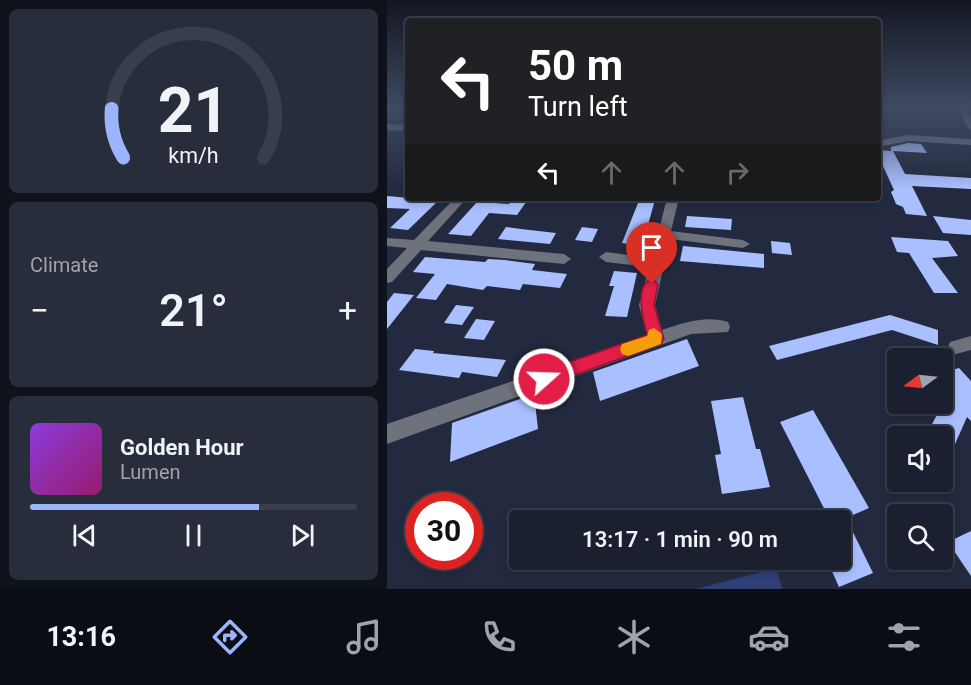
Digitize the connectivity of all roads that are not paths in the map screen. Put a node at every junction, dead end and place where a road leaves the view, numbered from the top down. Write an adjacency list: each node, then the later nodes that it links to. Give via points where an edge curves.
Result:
1 (971, 141): 2 (street, via 908,138)
2 (881, 143)
3 (458, 201): 8 (street)
4 (672, 201): 5 (street)
5 (664, 234): 7 (street); 11 (street)
6 (387, 242): 8 (street)
7 (743, 244)
8 (417, 245): 10 (street); 12 (street)
9 (606, 257): 11 (street)
10 (564, 259)
11 (656, 263): 14 (street, via 647,305)
12 (387, 278)
13 (722, 327): 14 (street, via 691,327)
14 (656, 339): 15 (street)
15 (387, 434)

